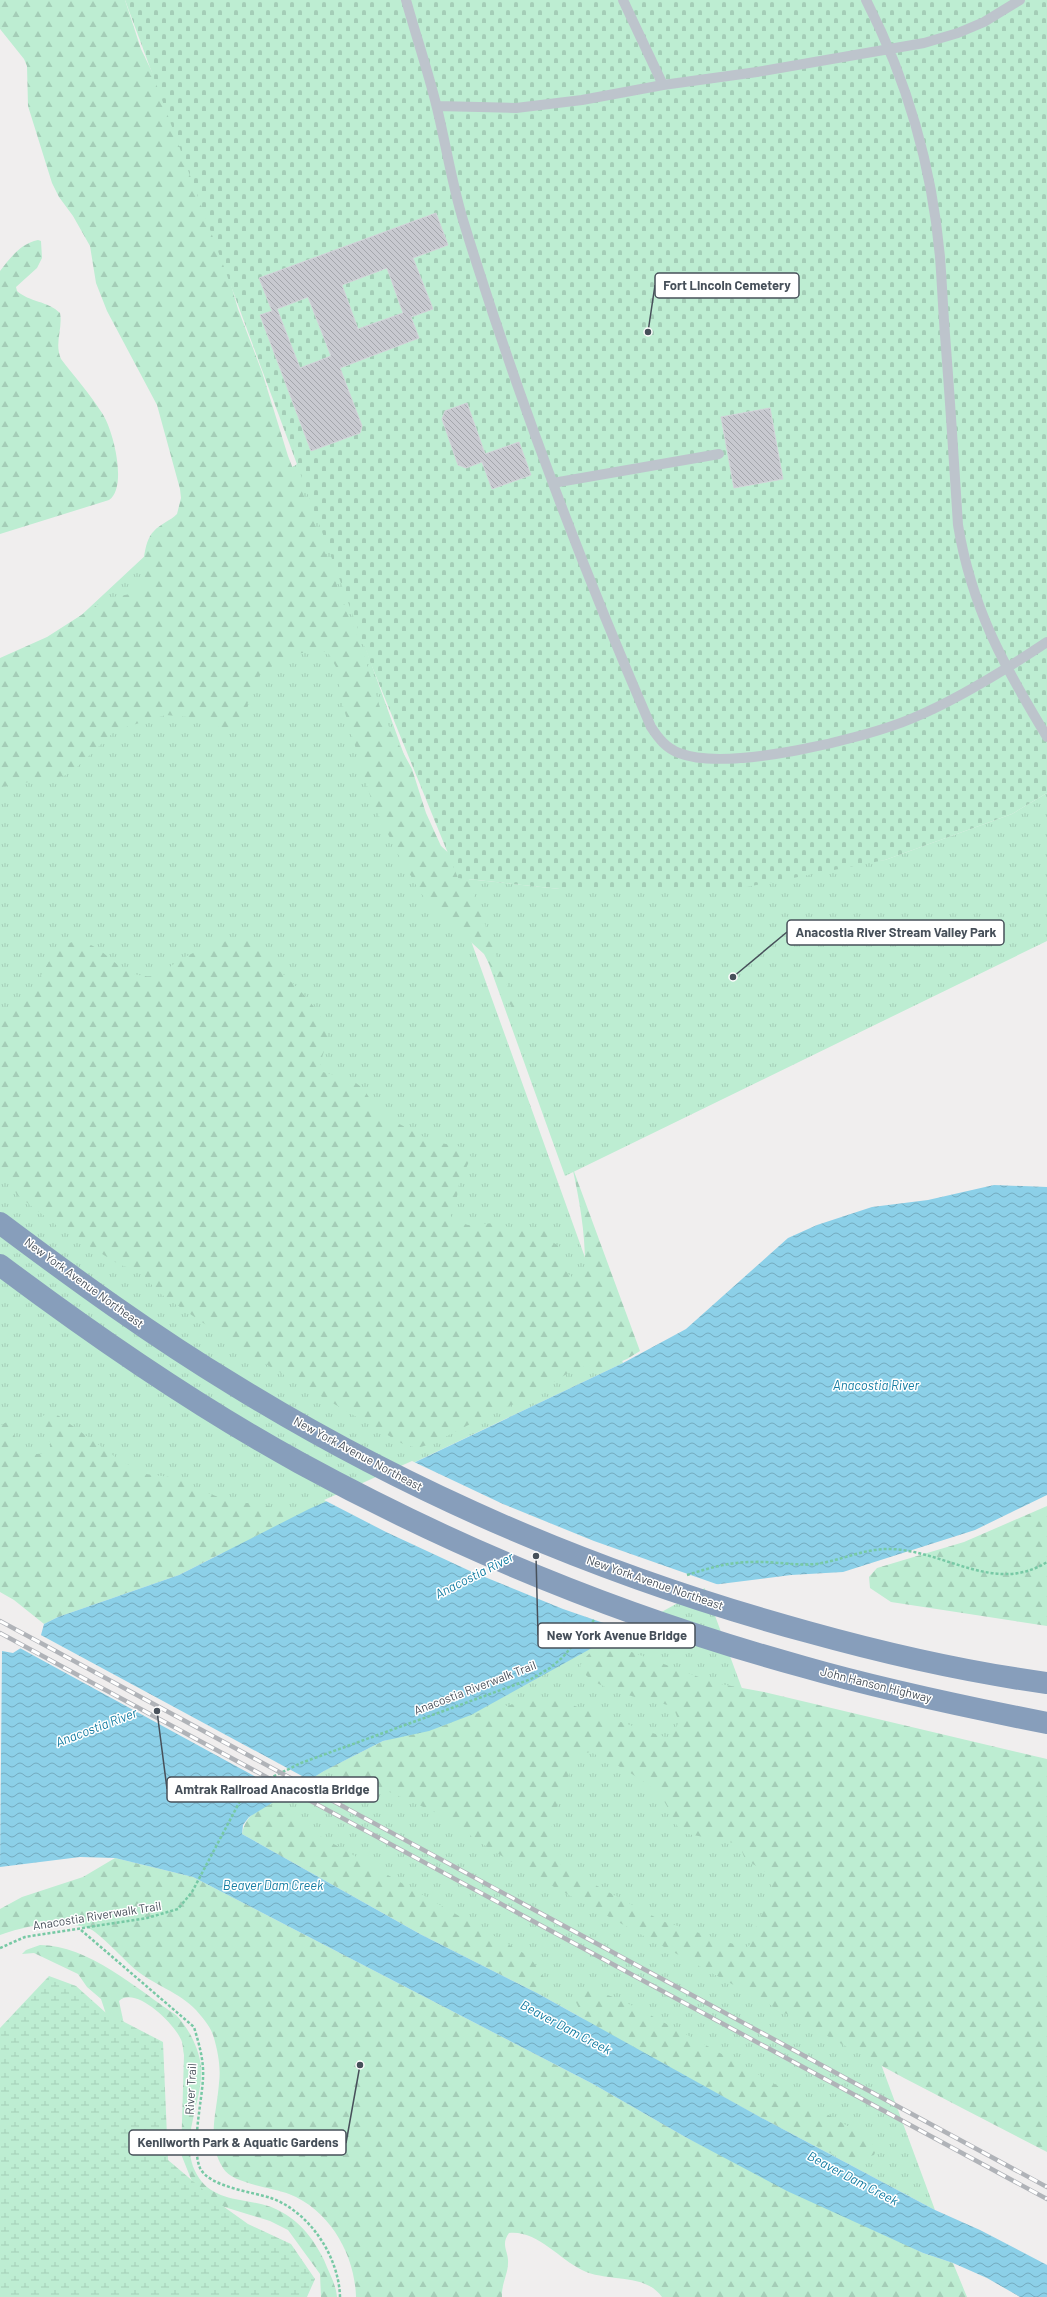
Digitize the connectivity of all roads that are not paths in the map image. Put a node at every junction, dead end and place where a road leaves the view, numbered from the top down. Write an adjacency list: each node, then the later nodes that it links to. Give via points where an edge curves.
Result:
1 (406, 0): 7 (lane)
2 (623, 0): 6 (lane)
3 (866, 0): 5 (lane)
4 (1020, 0): 5 (lane, via 984,22 958,33 924,43)
5 (890, 47): 6 (lane, via 757,72); 11 (lane, via 916,127 931,193 940,256 958,525 964,559 989,632)
6 (663, 85): 7 (lane, via 582,100 516,108)
7 (437, 106): 9 (lane, via 463,220 505,349)
8 (719, 454): 9 (lane)
9 (553, 483): 11 (lane, via 596,598 651,727 660,741 680,754 695,758 721,759 762,755 804,749 873,732 913,718)
10 (1047, 642): 11 (lane)
11 (1006, 668): 12 (lane)
12 (1047, 737)
13 (0, 1223): 15 (highway, New York Avenue Northeast, via 92,1291 267,1405 338,1445 450,1502 557,1548 752,1617 912,1658)
14 (0, 1265): 16 (highway, John Hanson Highway, via 64,1314 162,1381 301,1464 427,1528 624,1610 708,1638 832,1675)
15 (1047, 1683)
16 (1047, 1723)

